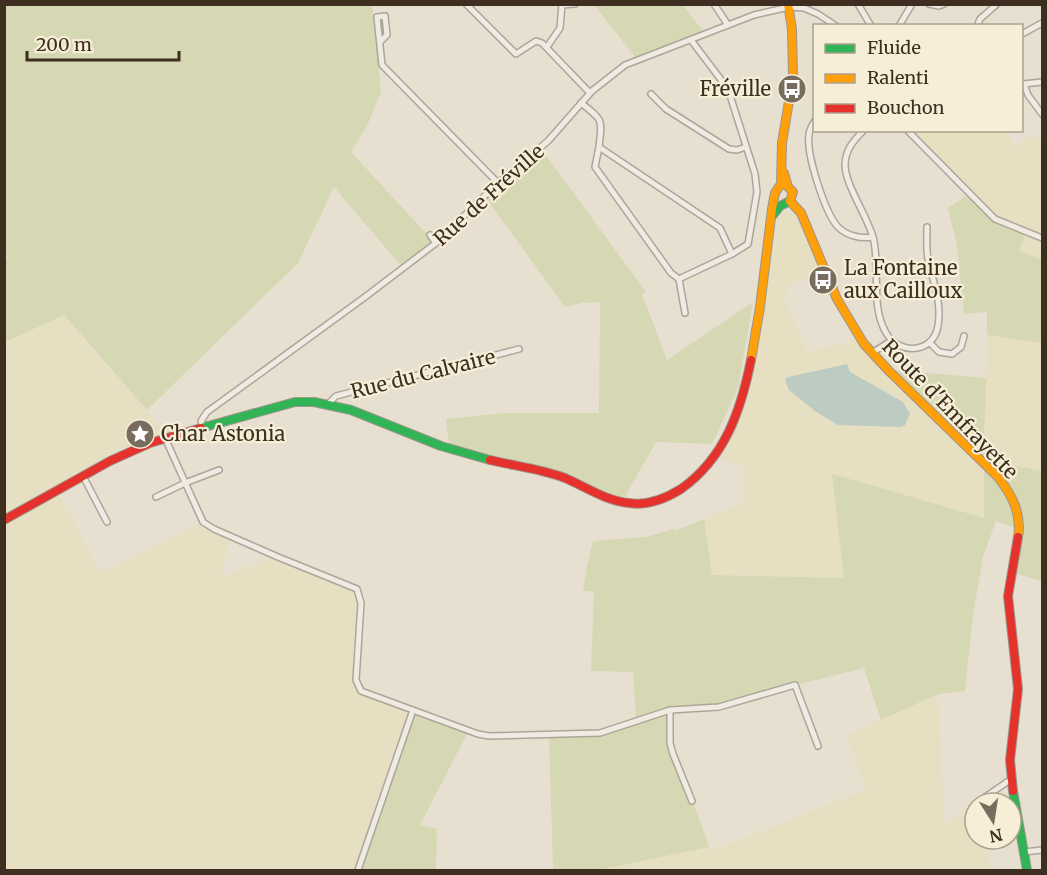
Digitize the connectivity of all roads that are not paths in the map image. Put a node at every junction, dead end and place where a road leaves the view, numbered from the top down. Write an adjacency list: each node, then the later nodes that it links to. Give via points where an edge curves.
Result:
1 (466, 4): 20 (street, via 516,54 536,41)
2 (575, 4): 9 (street)
3 (714, 4): 16 (street)
4 (858, 4): 13 (street)
5 (912, 4): 14 (street)
6 (928, 4): 7 (street)
7 (944, 4)
8 (997, 4): 15 (street)
9 (562, 5): 20 (street, via 560,28)
10 (789, 6): 12 (street, via 818,14); 16 (street, Rue de Fréville); 32 (street, via 793,66)
11 (1042, 23): 17 (street)
12 (833, 24)
13 (871, 24)
14 (900, 24)
15 (978, 24)
16 (728, 25): 18 (street, Rue de Fréville)
17 (1023, 33)
18 (691, 40): 23 (street, Rue de Fréville, via 625,65); 31 (street, via 728,89)
19 (380, 42): 33 (street, via 382,65)
20 (547, 47): 23 (street)
21 (1042, 81): 22 (street)
22 (1023, 84): 26 (street)
23 (590, 93): 25 (street, Rue de Fréville)
24 (651, 94): 31 (street, via 666,109 729,149)
25 (581, 103): 30 (street, via 602,122); 33 (street, Rue de Fréville, via 540,149)
26 (1042, 114)
27 (813, 124): 41 (street, via 808,136 809,150 824,200 837,226 861,239)
28 (863, 132): 41 (street, via 847,151 845,168)
29 (909, 132): 42 (street, via 995,219)
30 (599, 147): 44 (street, via 720,228); 45 (street, via 595,167)
31 (746, 147): 44 (street, via 757,192 748,244)
32 (782, 158): 34 (street); 35 (street)
33 (498, 183): 43 (street, Rue de Fréville)
34 (779, 187): 35 (street); 36 (street)
35 (788, 187): 37 (street, via 793,192)
36 (776, 197): 37 (street); 38 (street)
37 (787, 202): 38 (street, via 777,209); 51 (street, Route d'Emfrayette, via 801,213 837,299)
38 (770, 222): 52 (street, via 751,364 738,411 708,465 664,498 650,503 621,503 558,476 443,447)
39 (927, 227): 49 (street, via 928,259 939,305 937,330)
40 (430, 235): 43 (street)
41 (873, 237): 48 (street, via 877,309)
42 (1042, 238)
43 (436, 243): 53 (street, Rue de Fréville, via 207,412 203,417)
44 (732, 254): 45 (street)
45 (679, 279): 46 (street)
46 (685, 313)
47 (964, 336): 49 (street, via 961,346 952,354 939,352)
48 (891, 341): 49 (street, via 910,349); 51 (street)
49 (930, 343)
50 (519, 349): 52 (street, Rue du Calvaire, via 336,396)
51 (872, 353): 64 (street, Route d'Emfrayette, via 985,462 1016,507 1019,532 1008,596 1018,689 1011,741)
52 (329, 403): 53 (street, via 295,402)
53 (205, 427): 54 (street)
54 (165, 438): 56 (street); 57 (street)
55 (219, 470): 57 (street)
56 (83, 476): 59 (street); 60 (street)
57 (185, 483): 58 (street); 61 (street, via 202,522 357,589 361,603 357,686 361,691)
58 (156, 497)
59 (4, 520)
60 (107, 522)
61 (413, 710): 62 (street, via 489,736 600,733); 69 (street)
62 (670, 710): 63 (street, via 719,707 795,685); 66 (street, via 670,743)
63 (818, 746)
64 (1011, 781): 65 (street); 68 (street, Route d'Emfrayette)
65 (993, 791)
66 (692, 801)
67 (1042, 850): 68 (street)
68 (1024, 852): 70 (street, Route d'Emfrayette)
69 (358, 870)
70 (1027, 870)

